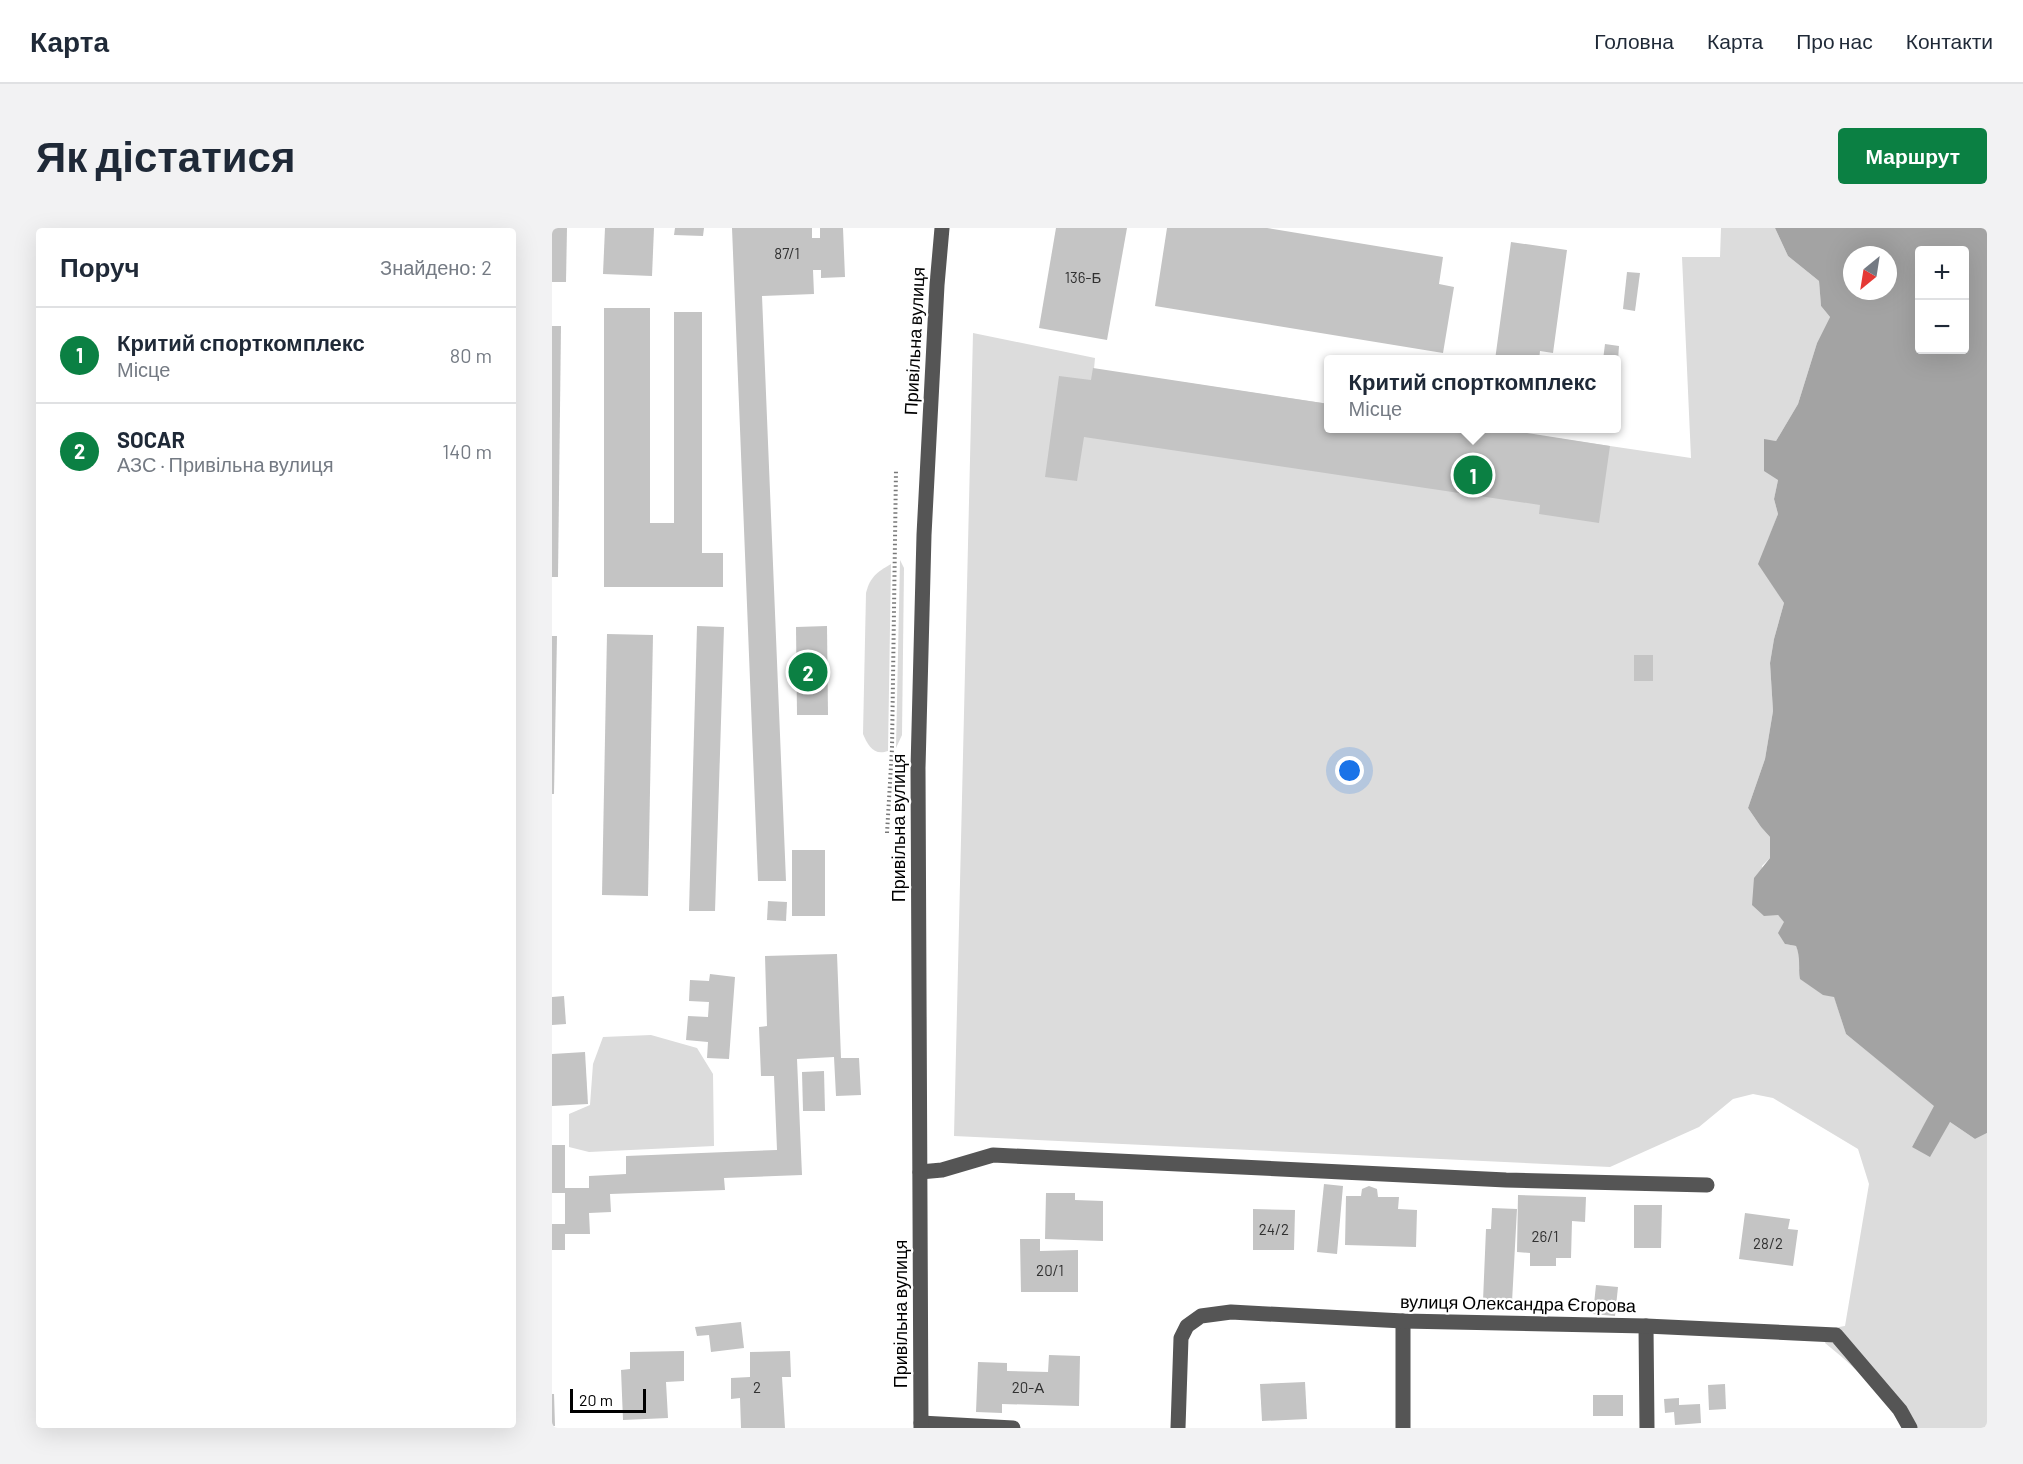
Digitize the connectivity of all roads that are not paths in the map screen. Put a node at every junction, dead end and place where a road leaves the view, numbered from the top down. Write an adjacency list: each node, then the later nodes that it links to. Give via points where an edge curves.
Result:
1 (942, 228): 2 (street, Привільна вулиця, via 925,523 918,768)
2 (920, 1172): 3 (street, via 942,1170 993,1155 1506,1180); 6 (street, Привільна вулиця)
3 (1707, 1185)
4 (1403, 1321): 5 (street, вулиця Олександра Єгорова); 8 (street, вулиця Олександра Єгорова, via 1231,1311 1201,1316 1187,1326 1180,1338); 9 (street)
5 (1646, 1326): 10 (street); 11 (street, вулиця Олександра Єгорова, via 1836,1335 1900,1410)
6 (921, 1426): 7 (street)
7 (1013, 1428)
8 (1178, 1428)
9 (1403, 1428)
10 (1647, 1428)
11 (1910, 1428)

